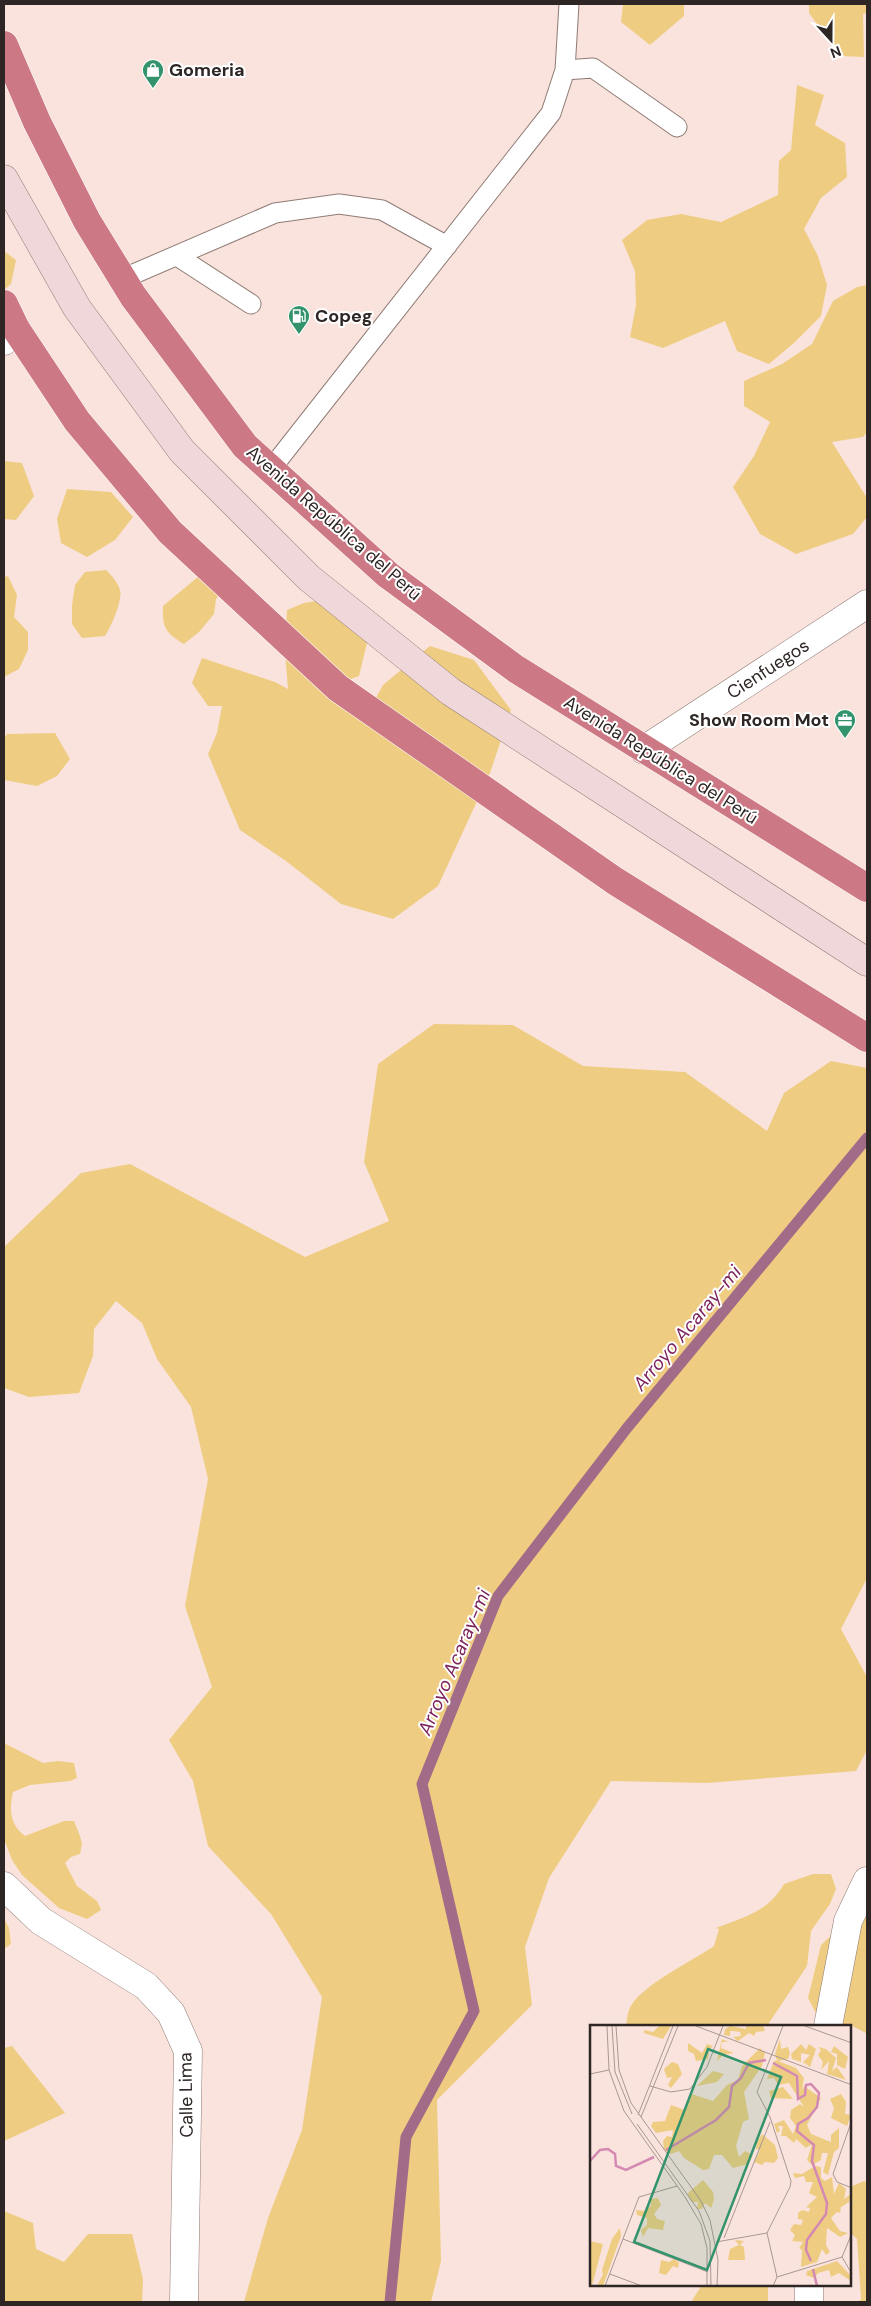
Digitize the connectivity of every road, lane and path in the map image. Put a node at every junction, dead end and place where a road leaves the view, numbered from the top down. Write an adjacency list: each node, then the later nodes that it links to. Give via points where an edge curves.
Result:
1 (569, 4): 3 (lane)
2 (4, 45): 8 (highway, Avenida República del Perú, via 37,122 87,221)
3 (565, 70): 4 (lane, via 593,68); 6 (lane, via 551,113)
4 (677, 127)
5 (4, 179): 16 (street, via 77,308 182,451 309,578 451,692)
6 (447, 246): 7 (lane, via 382,210 339,204 275,213); 12 (lane, via 333,386)
7 (177, 256): 8 (lane); 10 (lane)
8 (122, 279): 12 (highway, Avenida República del Perú, via 245,446)
9 (4, 304): 11 (highway)
10 (251, 304)
11 (10, 335): 17 (highway, via 170,532 338,688 615,881)
12 (271, 469): 14 (highway, Avenida República del Perú, via 388,575 516,669)
13 (867, 604): 14 (street, Cienfuegos)
14 (644, 750): 15 (highway, Avenida República del Perú)
15 (867, 888)
16 (867, 962)
17 (866, 1037)
18 (867, 1881): 20 (street, via 848,1922)
19 (4, 1886): 22 (street, Calle Lima, via 41,1921 146,1986 172,2013 188,2050)
20 (828, 2025)
21 (809, 2286): 23 (street)
22 (184, 2302)
23 (809, 2302)

